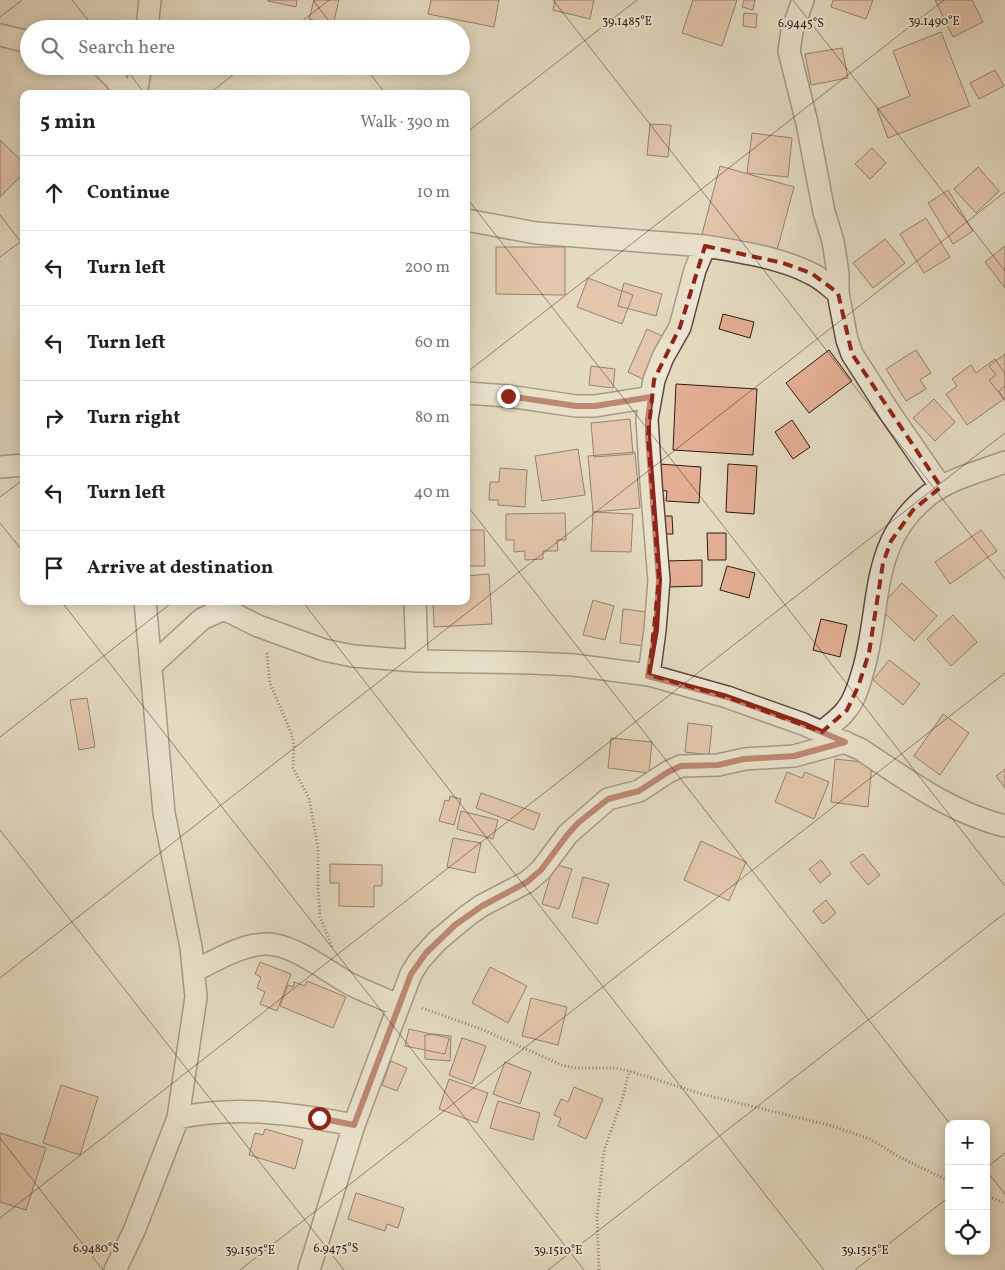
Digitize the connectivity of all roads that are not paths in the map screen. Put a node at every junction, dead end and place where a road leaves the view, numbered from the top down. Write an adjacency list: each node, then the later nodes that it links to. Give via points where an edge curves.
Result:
1 (150, 0): 3 (street)
2 (802, 0): 12 (street, via 789,51 833,241)
3 (148, 20)
4 (0, 35): 5 (street)
5 (20, 40)
6 (111, 75): 8 (street)
7 (139, 75): 9 (street)
8 (122, 90)
9 (137, 90)
10 (470, 221): 11 (street, via 536,233)
11 (706, 246): 12 (street, via 783,263 811,273); 14 (street, via 695,270 680,327 663,357)
12 (838, 293): 18 (street, via 843,326 852,354)
13 (470, 393): 14 (street, via 576,406)
14 (651, 397): 24 (street, via 648,436 659,580 656,630)
15 (1005, 462): 18 (street)
16 (20, 465): 17 (street)
17 (0, 467)
18 (941, 487): 25 (street, via 913,510 891,541 882,563 869,653 858,687 847,710)
19 (146, 605): 23 (street)
20 (219, 605): 22 (street, via 258,626 324,650 353,656); 23 (street)
21 (415, 605): 22 (street)
22 (417, 661): 24 (street, via 574,665)
23 (152, 665): 28 (street, via 164,813)
24 (648, 676): 25 (street, via 727,697)
25 (822, 732): 26 (street)
26 (845, 742): 27 (street, via 943,803); 29 (street, via 794,756 681,766 639,791 608,799 578,823 541,870 527,882 482,906 437,941 411,974)
27 (1005, 826)
28 (194, 971): 29 (street, via 228,954 266,944 300,954 350,984); 30 (street, via 196,997)
29 (400, 1004): 31 (street)
30 (178, 1118): 31 (street, via 204,1112 237,1111 284,1114); 32 (street)
31 (354, 1125): 33 (street)
32 (123, 1267)
33 (309, 1270)

